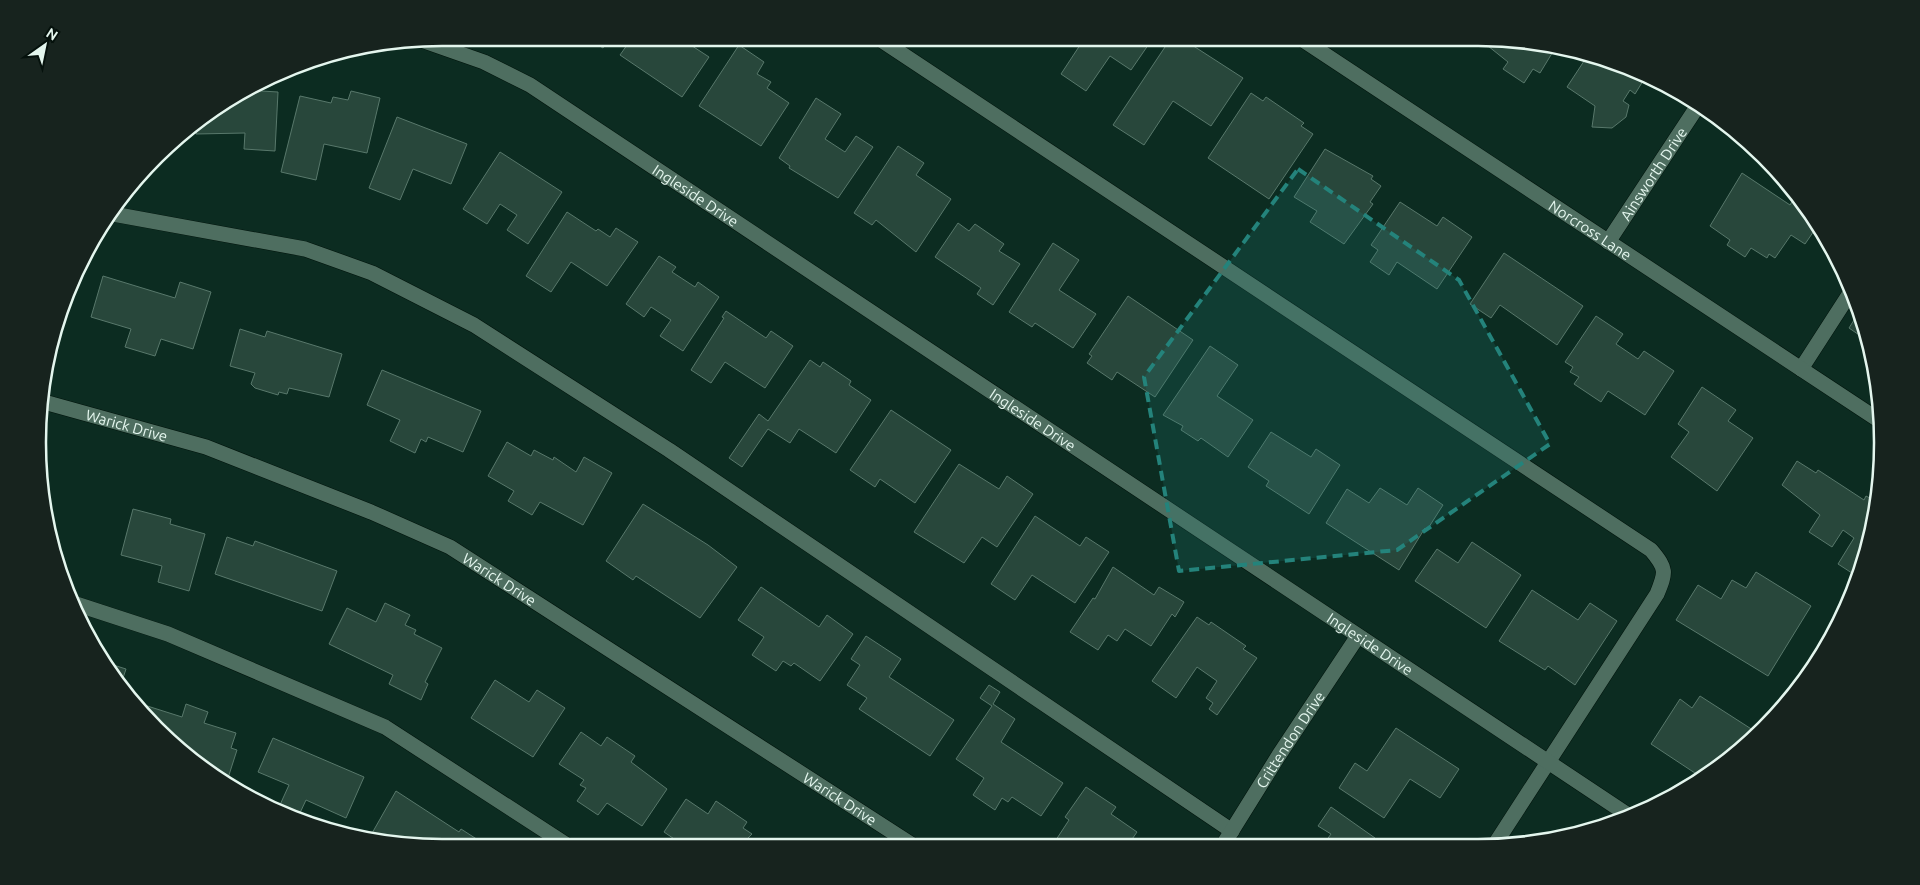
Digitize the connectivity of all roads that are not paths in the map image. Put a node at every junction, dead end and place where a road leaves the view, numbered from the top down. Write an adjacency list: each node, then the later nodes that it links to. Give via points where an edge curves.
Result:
1 (441, 46): 12 (street, Ingleside Drive, via 484,62 530,85)
2 (890, 46): 13 (street, via 1651,550 1662,563 1664,576 1658,594)
3 (1312, 46): 6 (street, Norcross Lane)
4 (1695, 111): 6 (street, Ainsworth Drive)
5 (118, 215): 15 (street, via 305,249 372,273 474,325 669,450)
6 (1608, 242): 8 (street, Norcross Lane)
7 (1847, 298): 8 (street)
8 (1800, 369): 10 (street, Norcross Lane)
9 (49, 403): 18 (street, Warick Drive, via 206,447 371,512 450,548)
10 (1873, 416)
11 (81, 606): 17 (street, via 168,634 385,727)
12 (1358, 636): 13 (street, Ingleside Drive); 15 (street, Crittendon Drive)
13 (1548, 762): 14 (street, Ingleside Drive); 16 (street)
14 (1623, 811)
15 (1232, 831): 19 (street, Crittendon Drive)
16 (1499, 838)
17 (558, 839)
18 (903, 839)
19 (1227, 839)

